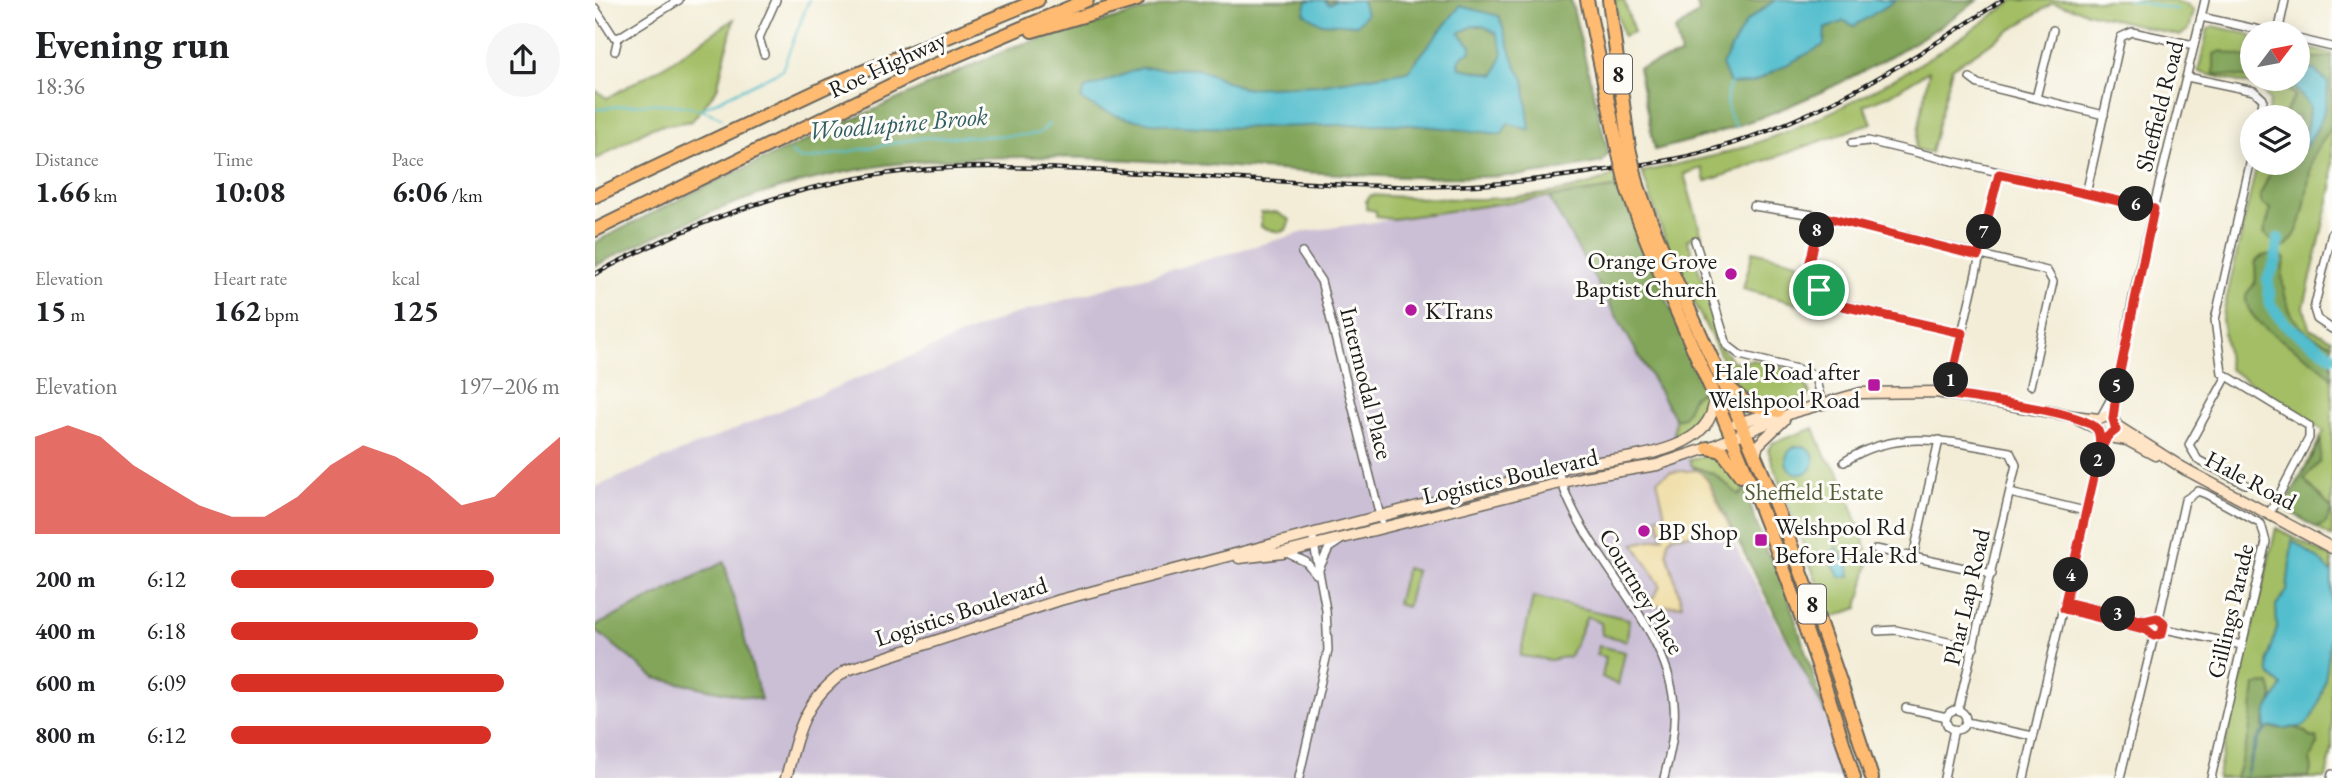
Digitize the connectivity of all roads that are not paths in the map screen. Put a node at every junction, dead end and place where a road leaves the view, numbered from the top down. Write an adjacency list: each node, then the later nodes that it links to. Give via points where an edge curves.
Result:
1 (679, 0): 15 (street)
2 (776, 0): 21 (street, via 759,38)
3 (1038, 0): 33 (highway, Roe Highway, via 828,86)
4 (1087, 0): 19 (highway, Roe Highway)
5 (1137, 0): 19 (highway)
6 (1587, 0): 28 (highway, 8)
7 (1609, 0): 28 (highway, 8)
8 (2205, 0): 11 (street, Sheffield Road)
9 (2285, 0): 12 (street)
10 (595, 8): 15 (street)
11 (2201, 16): 13 (street); 17 (street, Sheffield Road)
12 (2279, 21)
13 (2240, 25)
14 (2053, 30): 24 (street)
15 (618, 38): 20 (street)
16 (2310, 42): 18 (street)
17 (2193, 46): 22 (street, Sheffield Road); 26 (street, via 2124,34)
18 (2332, 47)
19 (968, 50): 37 (highway, Roe Highway)
20 (615, 51)
21 (764, 54)
22 (2187, 77): 25 (street, via 2255,91); 35 (street, Sheffield Road)
23 (1970, 78): 24 (street)
24 (2036, 98): 26 (street)
25 (2262, 105)
26 (2104, 115): 32 (street)
27 (1852, 143): 29 (street, via 1868,141)
28 (1623, 149): 31 (highway, 8, bridge)
29 (1999, 174): 32 (street); 41 (street)
30 (2248, 175): 44 (street, via 2215,320 2222,373)
31 (1633, 187): 45 (highway, 8); 49 (highway, 8, via 1659,274)
32 (2087, 194): 35 (street)
33 (595, 197)
34 (1753, 206): 36 (street)
35 (2154, 209): 47 (street, Sheffield Road)
36 (1821, 216): 41 (street); 43 (street, via 1810,268 1829,301)
37 (595, 230)
38 (2332, 233): 42 (street, via 2314,309 2317,319)
39 (1695, 241): 50 (street, via 1727,345 1740,355 1809,372)
40 (1302, 253): 67 (street, Intermodal Place, via 1321,281)
41 (1978, 256): 43 (street); 46 (street, via 2043,270 2052,278)
42 (2332, 329)
43 (1962, 333): 48 (street)
44 (2227, 376): 63 (street, via 2189,446 2198,460); 66 (street, via 2309,426 2309,438)
45 (1723, 379): 51 (highway, via 1747,404); 53 (highway, 8)
46 (2030, 386)
47 (2117, 386): 52 (street, Sheffield Road); 54 (street, Sheffield Road)
48 (1948, 394): 50 (street, Hale Road, via 1861,393); 54 (street, Hale Road, via 2073,416)
49 (1714, 395): 55 (highway, 8); 60 (street, Logistics Boulevard, via 1710,422 1685,442)
50 (1822, 403): 51 (street, Hale Road)
51 (1787, 412): 53 (street, Hale Road); 58 (street, via 1758,445)
52 (2115, 422): 54 (street); 54 (street); 61 (street, Hale Road)
53 (1743, 427): 55 (street, Hale Road); 58 (highway, 8)
54 (2102, 429): 61 (street, Hale Road); 65 (street, Sheffield Road)
55 (1730, 432): 57 (street, Hale Road); 77 (highway, 8)
56 (1939, 440): 59 (street, via 1895,441); 64 (street, Phar Lap Road, via 2010,452 2017,465); 75 (street)
57 (1708, 448): 62 (street, Logistics Boulevard, via 1648,467); 77 (highway, 8, via 1722,451 1738,471 1768,549)
58 (1755, 456): 98 (highway, 8)
59 (1844, 462)
60 (1558, 470): 62 (street, Courtney Place); 67 (street, Logistics Boulevard)
61 (2186, 470): 66 (street, Hale Road)
62 (1561, 483): 68 (street, Logistics Boulevard); 96 (street, Courtney Place, via 1578,521 1666,665 1675,723)
63 (2245, 484)
64 (2010, 494): 65 (street); 78 (street, Phar Lap Road)
65 (2085, 511): 80 (street, Sheffield Road)
66 (2269, 514): 73 (street, Hale Road)
67 (1380, 516): 68 (street, Intermodal Place); 69 (street, Logistics Boulevard)
68 (1383, 527): 70 (street, Logistics Boulevard)
69 (1311, 533): 71 (street); 76 (street, Logistics Boulevard)
70 (1351, 535): 71 (street, Logistics Boulevard); 79 (street, via 1329,548)
71 (1314, 545): 74 (street, Logistics Boulevard); 79 (street)
72 (1876, 548): 75 (street)
73 (2332, 548)
74 (1285, 552): 76 (street, Logistics Boulevard); 79 (street, via 1306,562)
75 (1913, 558): 78 (street)
76 (1210, 561): 94 (street, Logistics Boulevard, via 1060,600 847,670 825,687 807,710)
77 (1779, 562): 97 (highway, 8)
78 (1991, 575): 87 (street, Phar Lap Road)
79 (1318, 577): 95 (street, via 1328,650)
80 (2064, 605): 82 (street); 93 (street, Sheffield Road)
81 (2159, 618): 82 (street); 83 (street); 86 (street, Gillings Parade, via 2185,500 2198,491 2261,524 2267,536)
82 (2148, 625): 85 (street)
83 (2165, 629): 85 (street); 86 (street)
84 (1878, 631): 87 (street, via 1896,630)
85 (2154, 636): 101 (street)
86 (2242, 645): 102 (street, Gillings Parade)
87 (1974, 648): 89 (street, Phar Lap Road)
88 (1906, 708): 90 (street)
89 (1958, 710): 90 (street); 91 (street, via 1965,714)
90 (1947, 717): 92 (street)
91 (1966, 722): 92 (street); 93 (street)
92 (1954, 729): 99 (street)
93 (2033, 736): 100 (street, Sheffield Road)
94 (786, 777)
95 (1299, 778)
96 (1664, 778)
97 (1854, 778)
98 (1872, 778)
99 (1944, 778)
100 (2024, 778)
101 (2120, 778)
102 (2211, 778)

